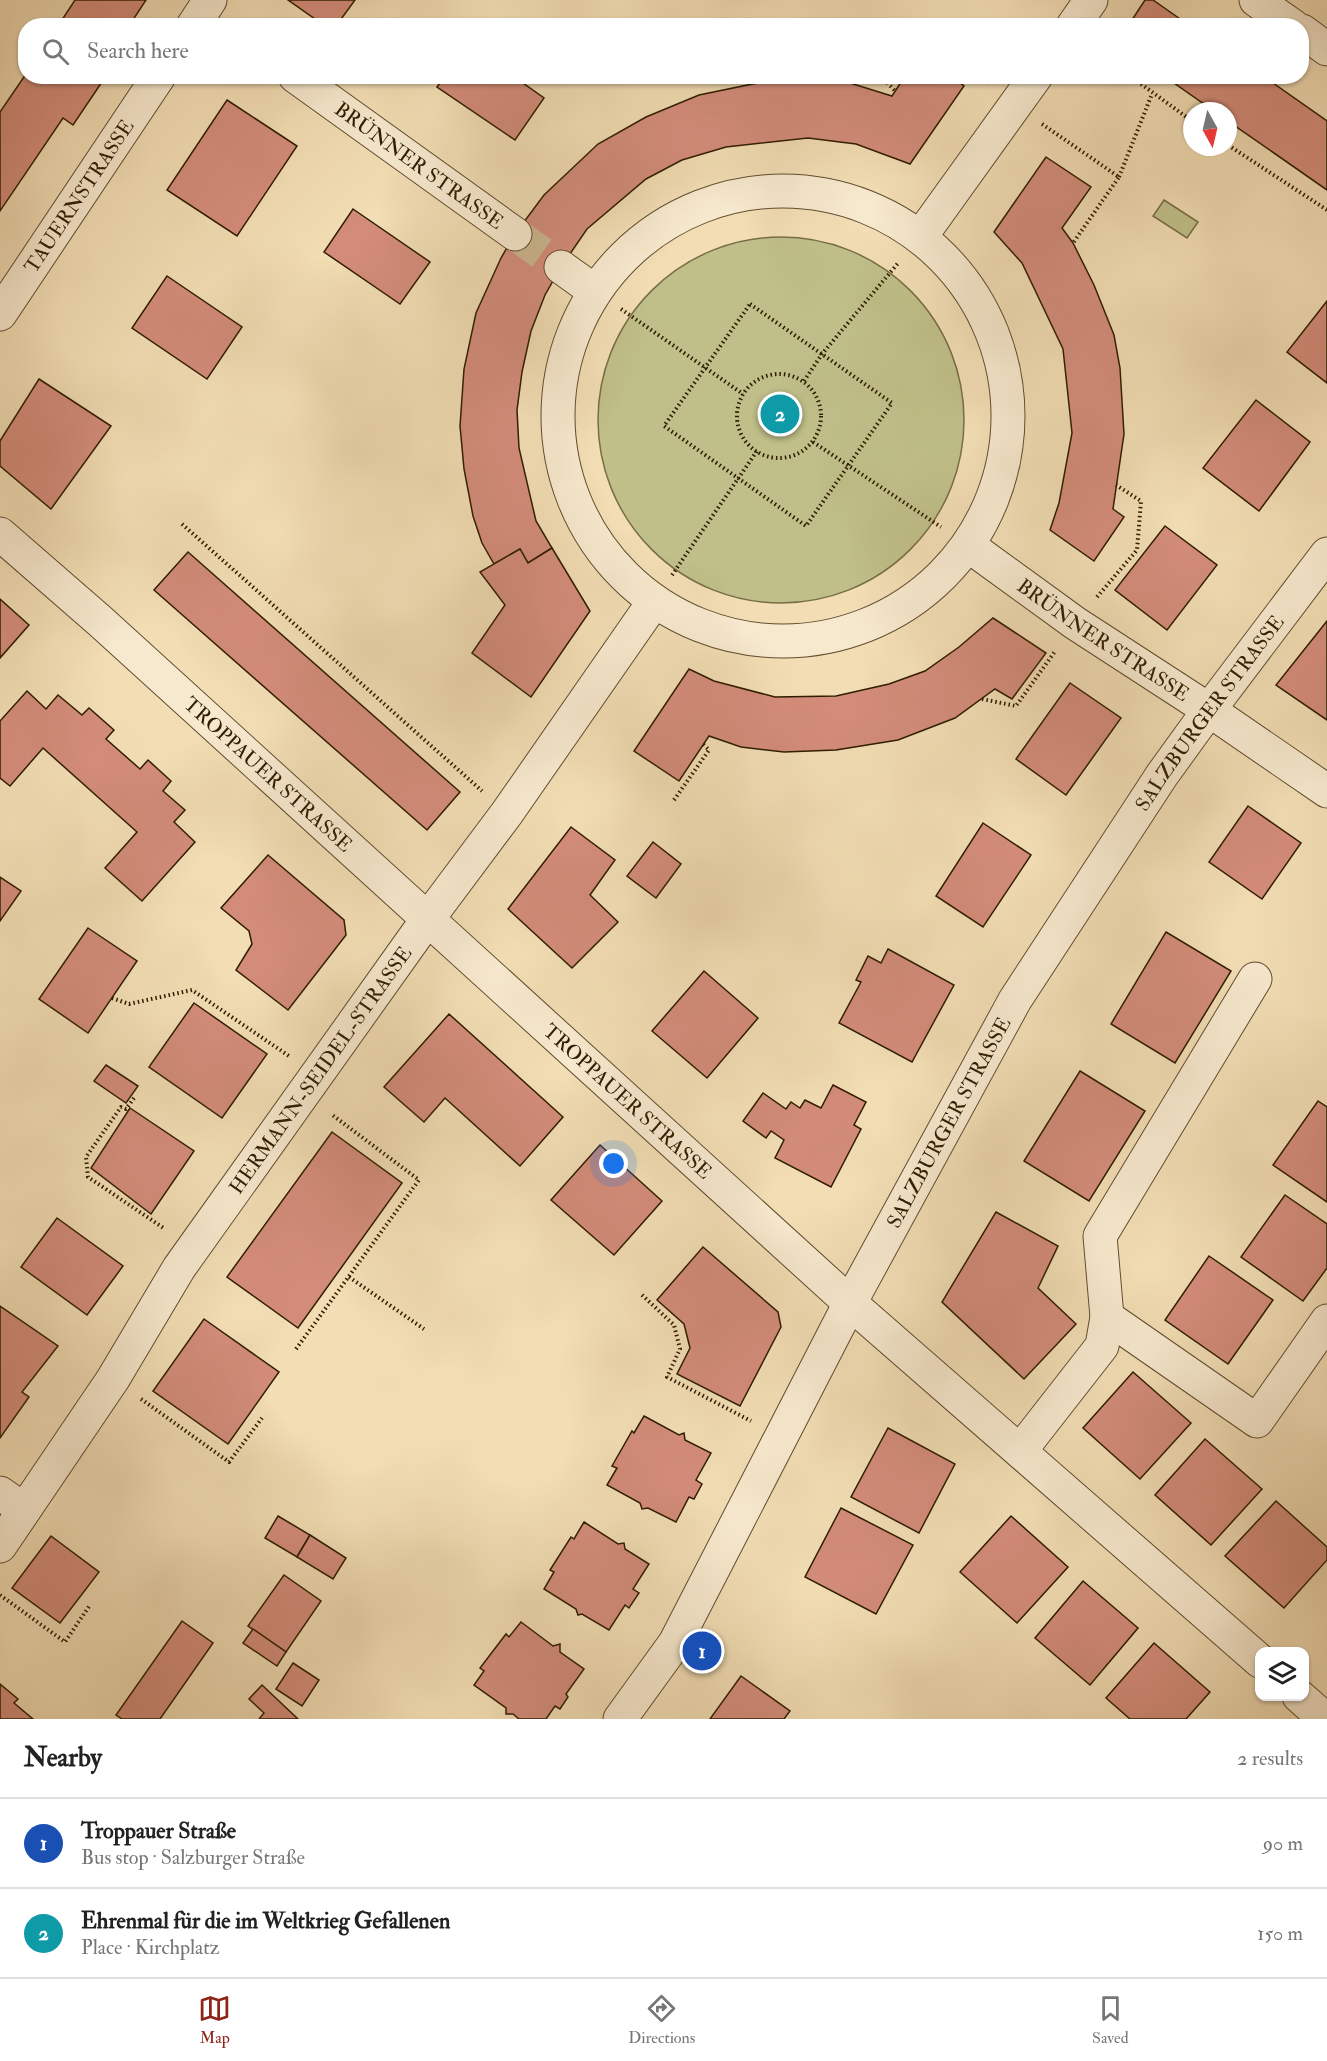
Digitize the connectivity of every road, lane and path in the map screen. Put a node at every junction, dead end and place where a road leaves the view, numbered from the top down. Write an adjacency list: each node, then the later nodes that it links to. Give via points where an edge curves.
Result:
1 (1091, 0): 3 (street)
2 (1256, 0): 4 (street)
3 (1079, 18)
4 (1282, 18)
5 (1309, 36): 6 (street)
6 (1327, 49)
7 (154, 84): 24 (street, TAUERNSTRASSE)
8 (305, 84): 19 (street, BRÜNNER STRASSE)
9 (888, 84): 12 (path)
10 (1030, 84): 14 (street)
11 (1140, 84): 13 (path)
12 (895, 91)
13 (1152, 94): 15 (path); 17 (path)
14 (1016, 105): 17 (path); 20 (street)
15 (1183, 115)
16 (1237, 150): 18 (path)
17 (1119, 177): 21 (path)
18 (1327, 210)
19 (515, 234)
20 (921, 236): 23 (street, via 856,201 782,189 710,201 644,236); 25 (path); 36 (street, via 969,286 984,316 999,347 1010,416 1000,484)
21 (1073, 243)
22 (561, 267): 23 (street)
23 (593, 290): 26 (path); 38 (street, via 564,354 555,423 568,492 602,554)
24 (0, 314)
25 (822, 354): 26 (path, via 750,304); 27 (path); 31 (path, via 892,403)
26 (706, 367): 28 (path); 32 (path, via 664,426)
27 (804, 381): 28 (path, via 784,374 764,376); 29 (path, via 816,397 822,416)
28 (743, 394): 30 (path, via 737,418 740,432)
29 (813, 442): 30 (path, via 792,456 768,456); 31 (path)
30 (757, 451): 32 (path)
31 (849, 465): 32 (path, via 806,526); 36 (path)
32 (737, 478): 38 (path)
33 (1116, 484): 39 (path, via 1141,501 1137,550)
34 (182, 524): 45 (path)
35 (0, 534): 46 (street, TROPPAUER STRASSE)
36 (969, 546): 38 (street, via 920,596 857,630 787,643 717,633); 39 (street, BRÜNNER STRASSE)
37 (1327, 554): 41 (street, SALZBURGER STRASSE)
38 (653, 603): 45 (street, HERMANN-SEIDEL-STRASSE)
39 (1076, 623): 40 (path, via 1016,706); 41 (street, BRÜNNER STRASSE)
40 (982, 699)
41 (1209, 710): 43 (street, BRÜNNER STRASSE); 55 (street, SALZBURGER STRASSE, via 1015,1000)
42 (704, 744): 44 (path, via 709,750)
43 (1327, 791)
44 (674, 800)
45 (507, 813): 46 (street, HERMANN-SEIDEL-STRASSE)
46 (427, 920): 49 (street, HERMANN-SEIDEL-STRASSE); 55 (street, TROPPAUER STRASSE)
47 (1256, 979): 56 (street, via 1100,1236)
48 (112, 998): 49 (path, via 129,1004 192,990)
49 (316, 1075): 52 (street, HERMANN-SEIDEL-STRASSE)
50 (134, 1098): 52 (path, via 126,1109 121,1107 86,1157 88,1177)
51 (342, 1121): 53 (path, via 419,1180)
52 (192, 1248): 60 (street, HERMANN-SEIDEL-STRASSE)
53 (349, 1277): 58 (path); 59 (path)
54 (642, 1295): 62 (path, via 674,1325 680,1349 667,1377)
55 (850, 1303): 62 (street, SALZBURGER STRASSE); 63 (street, TROPPAUER STRASSE)
56 (1107, 1317): 57 (street, via 1257,1421); 63 (street, via 1101,1346)
57 (1327, 1321)
58 (424, 1329)
59 (296, 1349)
60 (113, 1379): 61 (path, via 229,1462); 64 (street, HERMANN-SEIDEL-STRASSE)
61 (262, 1418)
62 (781, 1438): 70 (street, SALZBURGER STRASSE, via 675,1642)
63 (1020, 1451): 68 (street, TROPPAUER STRASSE)
64 (12, 1502): 65 (street, HERMANN-SEIDEL-STRASSE)
65 (0, 1546)
66 (0, 1595): 67 (path, via 65,1642)
67 (90, 1605)
68 (1255, 1657)
69 (1305, 1701): 71 (street)
70 (620, 1719)
71 (1325, 1719)

